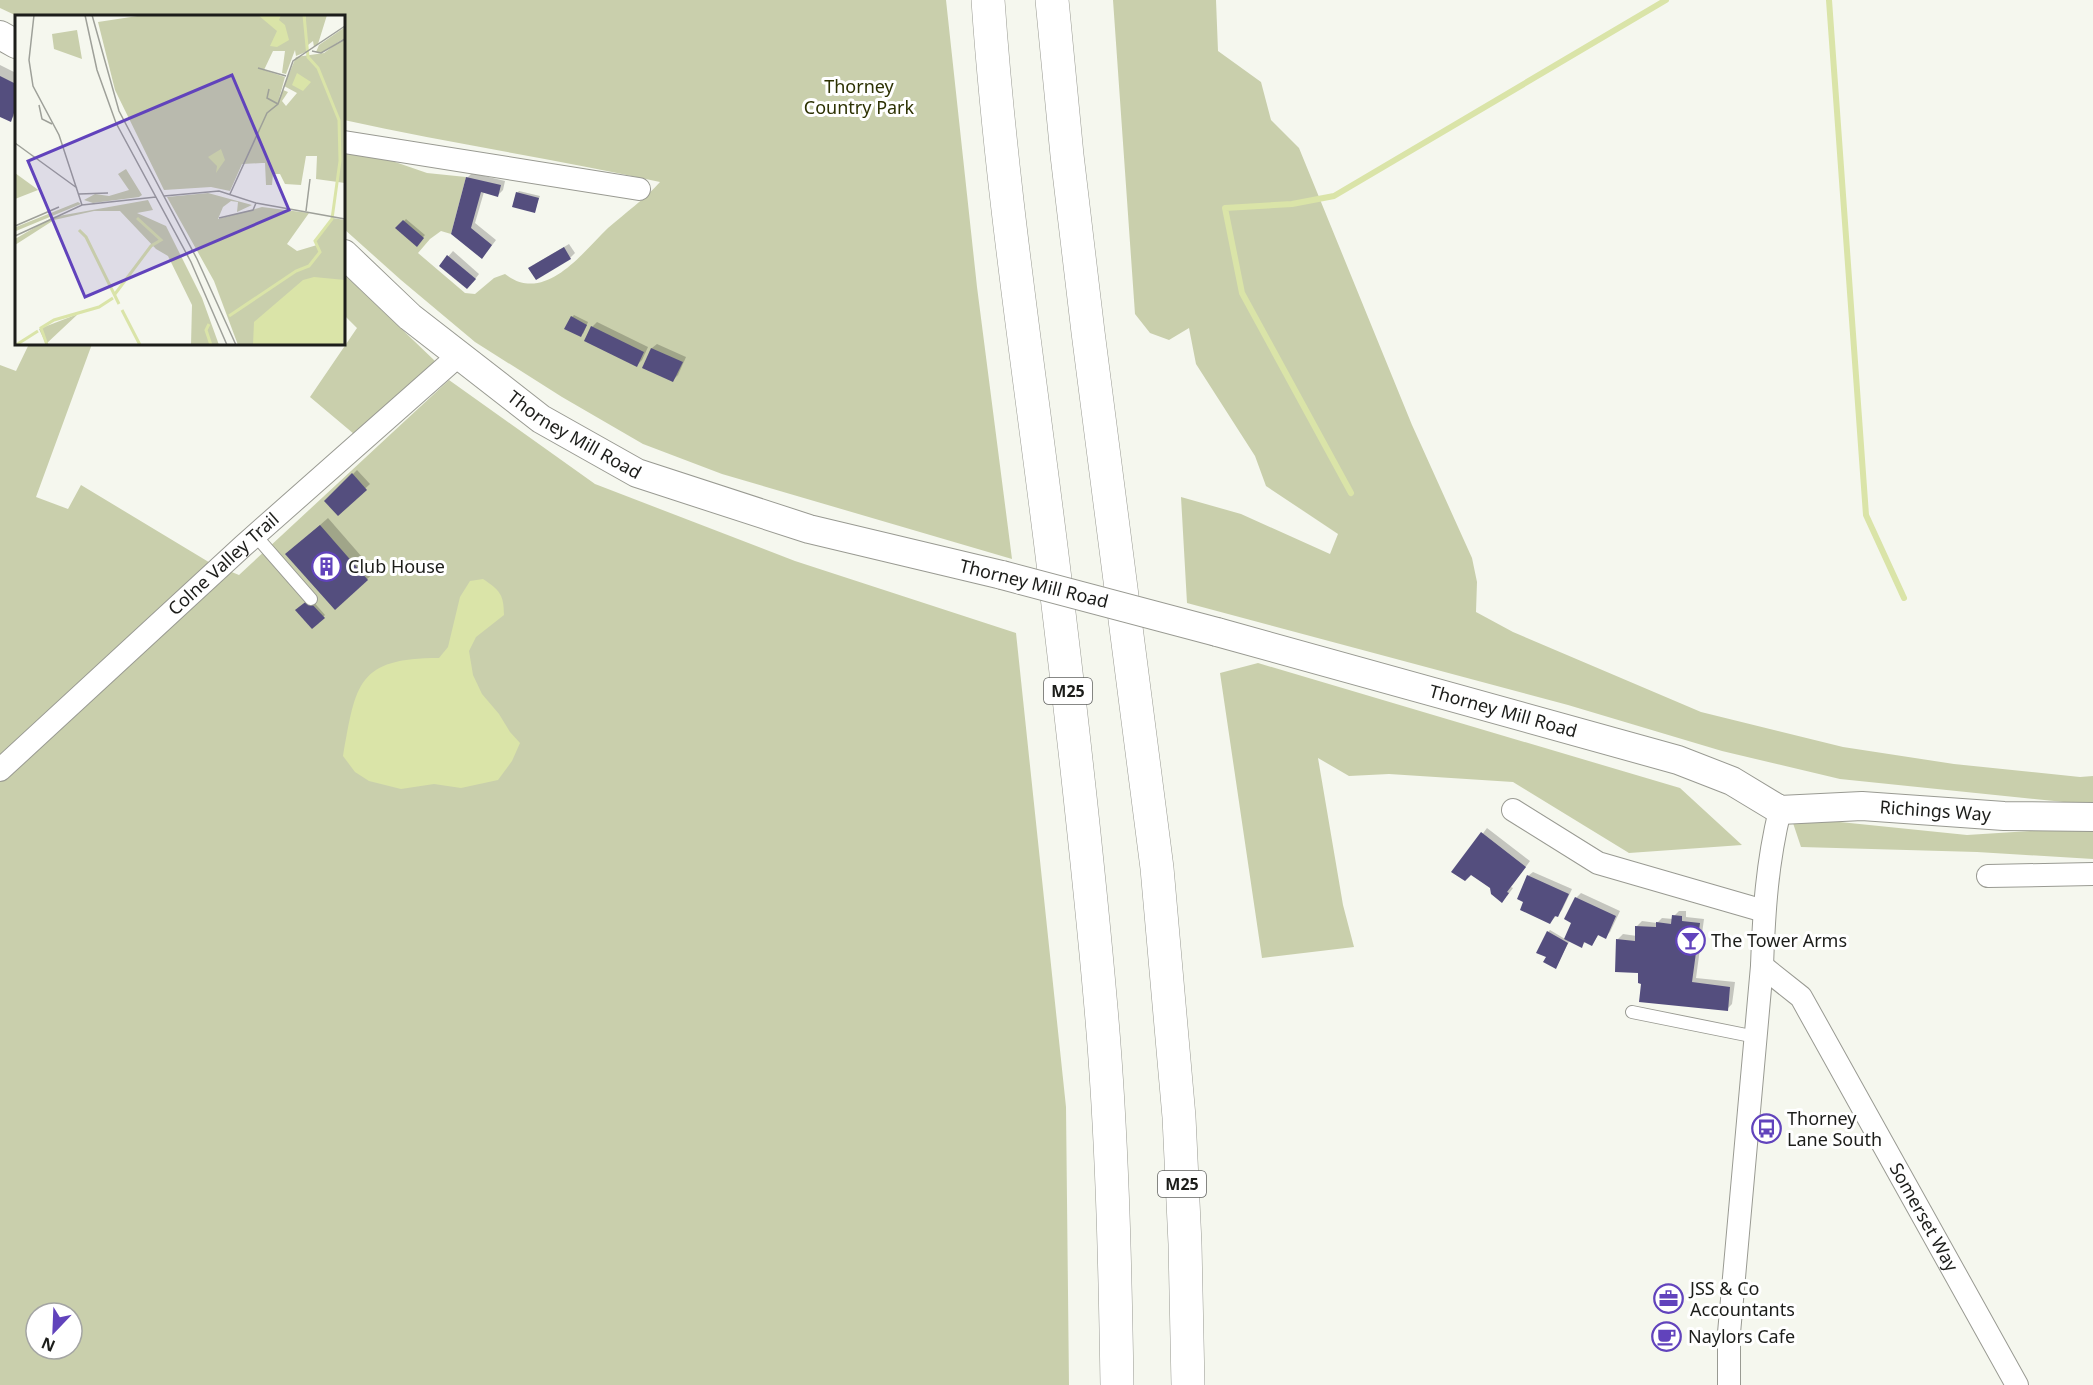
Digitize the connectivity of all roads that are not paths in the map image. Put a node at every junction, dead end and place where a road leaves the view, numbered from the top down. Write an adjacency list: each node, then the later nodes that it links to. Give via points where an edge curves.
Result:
1 (988, 0): 21 (highway, M25, via 1102,1011)
2 (1052, 0): 22 (highway, M25, via 1086,320 1158,880 1179,1117)
3 (0, 35): 4 (street)
4 (15, 43)
5 (345, 142): 6 (street)
6 (639, 189)
7 (345, 255): 8 (street, Thorney Mill Road)
8 (455, 359): 9 (street, Colne Valley Trail); 13 (street, Thorney Mill Road, bridge, via 541,418 637,472 809,529 1217,632 1678,760 1732,781)
9 (255, 535): 10 (lane); 11 (street, Colne Valley Trail)
10 (311, 599)
11 (0, 770)
12 (1513, 810): 17 (street, via 1598,862)
13 (1780, 810): 14 (street, Richings Way, via 1862,806 2004,816); 17 (street, via 1770,849)
14 (2093, 817)
15 (2093, 874): 16 (street)
16 (1988, 876)
17 (1764, 911): 18 (street)
18 (1762, 966): 20 (street); 24 (street, Somerset Way, via 1801,998)
19 (1632, 1012): 20 (lane)
20 (1756, 1037): 23 (street, via 1729,1334)
21 (1117, 1385)
22 (1188, 1385)
23 (1729, 1385)
24 (2017, 1385)

